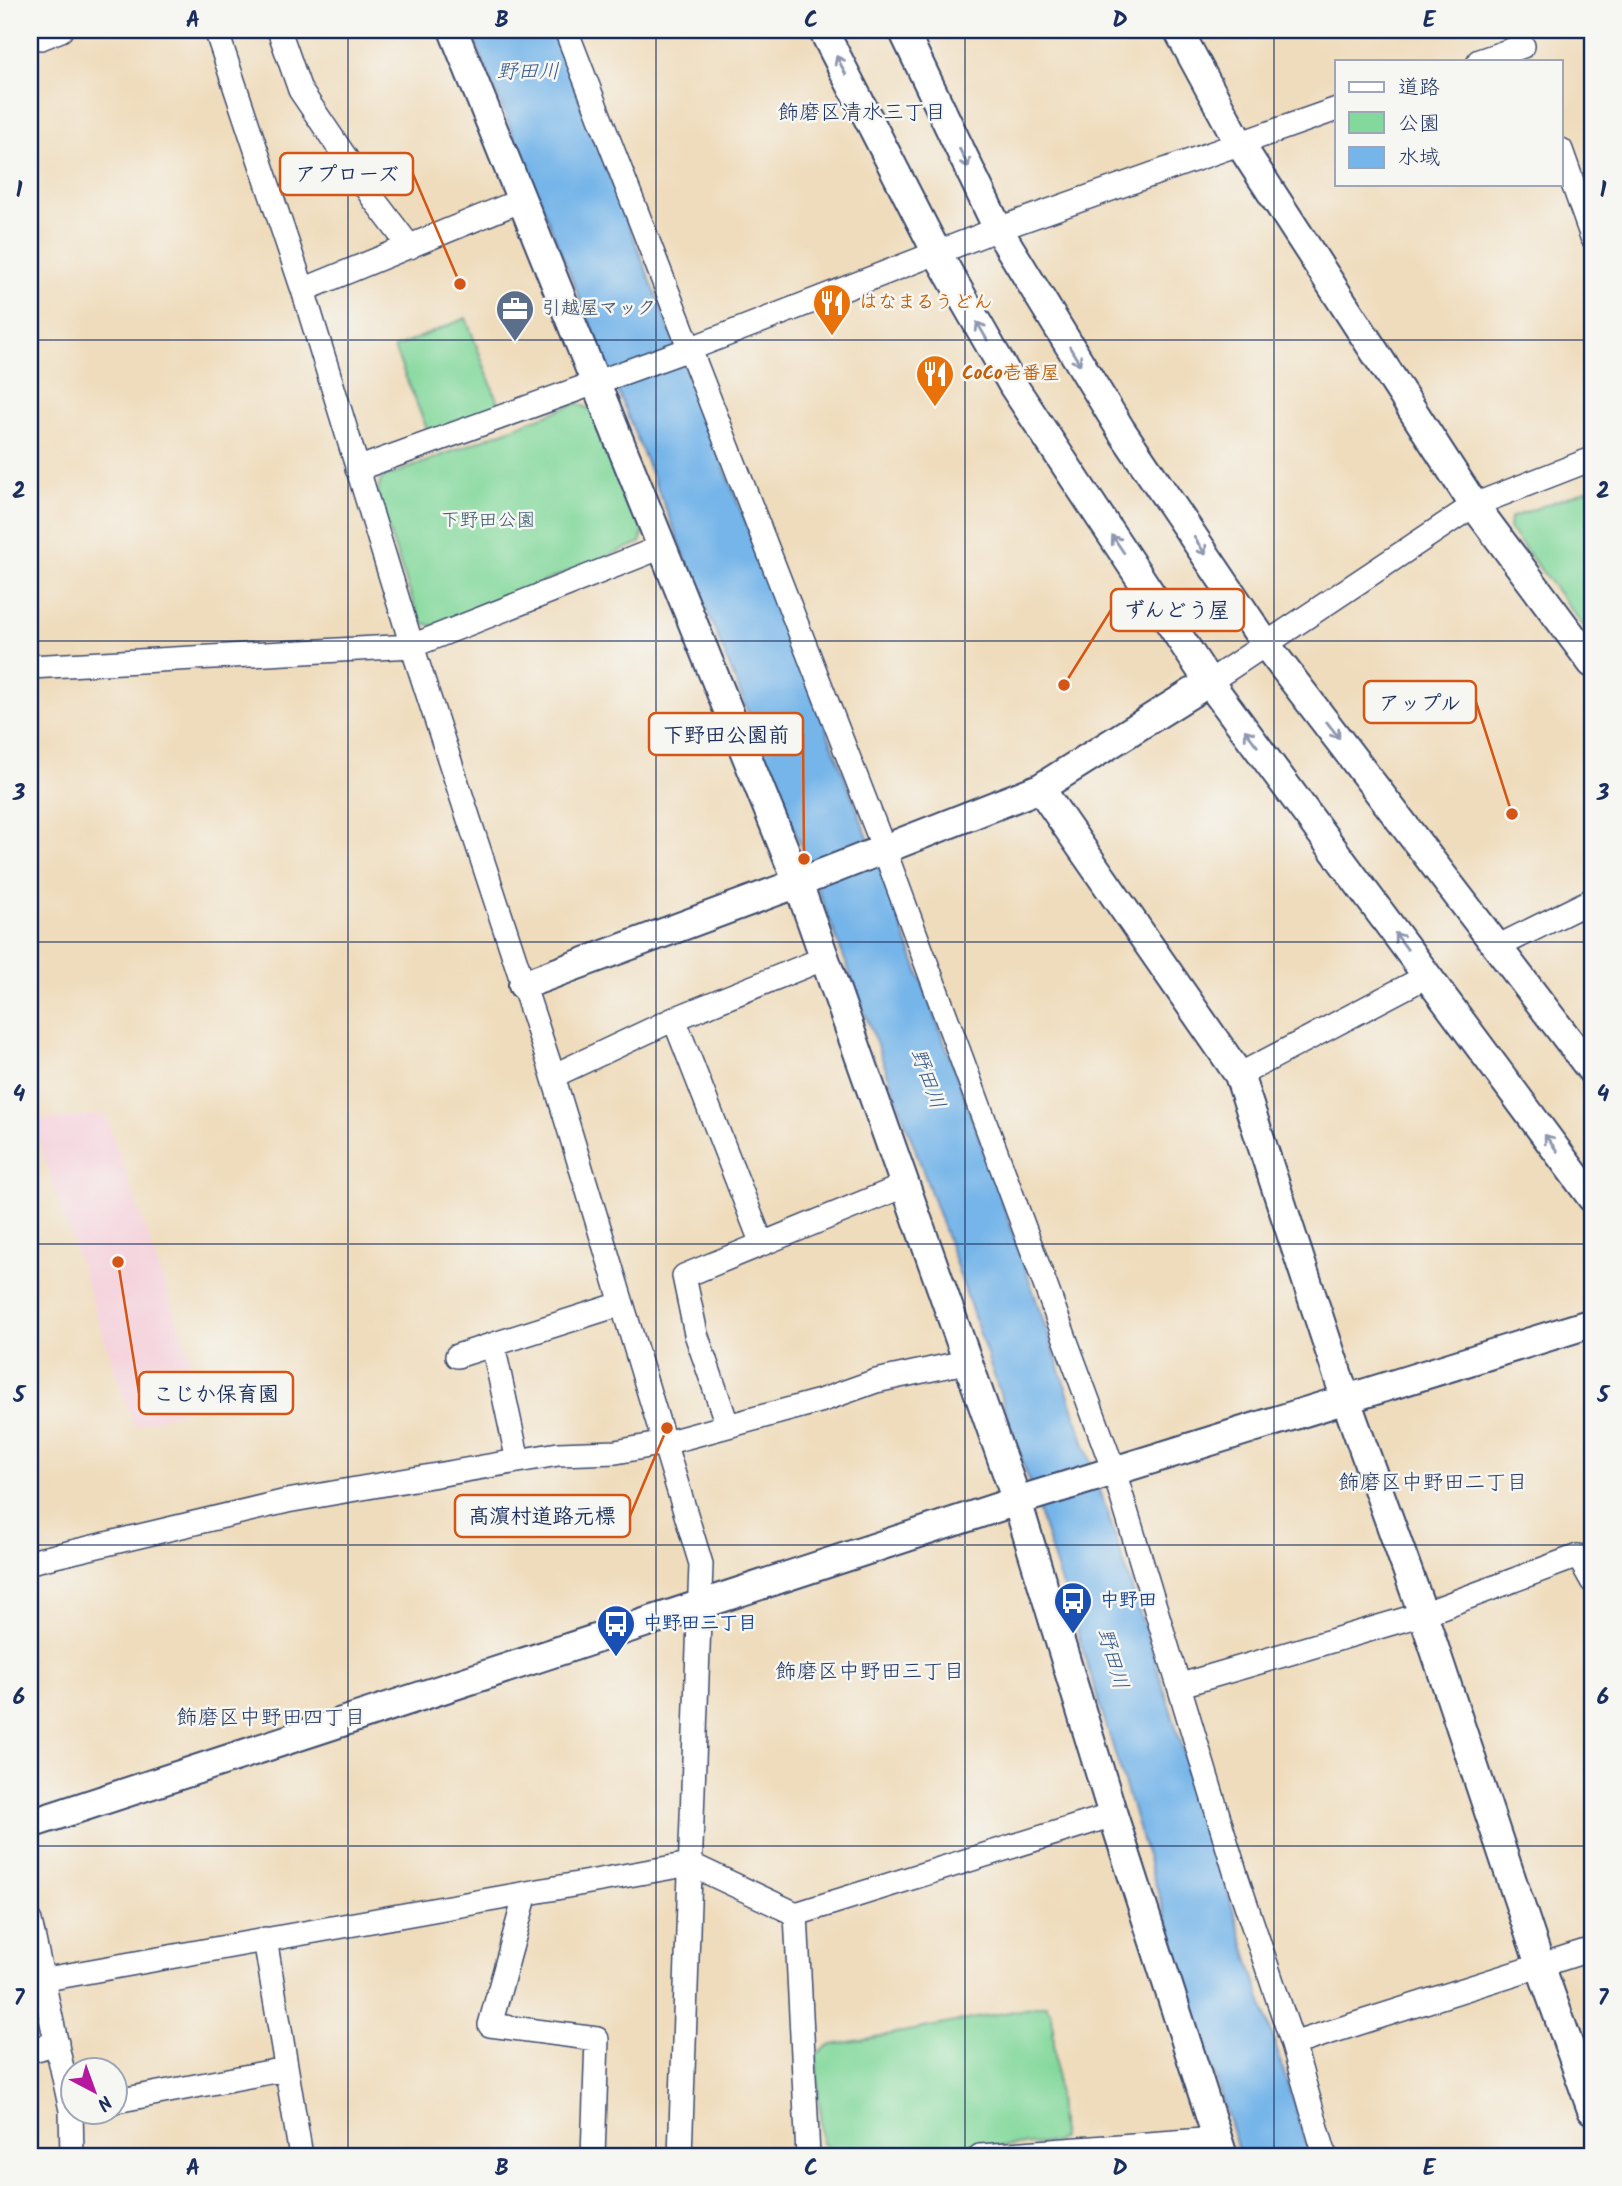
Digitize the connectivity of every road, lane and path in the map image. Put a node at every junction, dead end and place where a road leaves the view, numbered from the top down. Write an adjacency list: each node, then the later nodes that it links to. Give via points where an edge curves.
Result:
1 (216, 30): 18 (street)
2 (279, 30): 16 (street, via 300,90)
3 (453, 30): 13 (street)
4 (566, 30): 19 (street)
5 (823, 30): 17 (street, one-way to 5)
6 (902, 30): 14 (street, one-way to 14)
7 (1178, 30): 11 (street)
8 (1524, 46): 9 (street)
9 (1482, 60)
10 (1335, 110): 11 (street)
11 (1238, 141): 14 (street); 23 (street)
12 (1562, 153): 15 (street)
13 (522, 200): 16 (street); 20 (street)
14 (998, 229): 17 (street); 26 (street, one-way to 26, via 1121,430)
15 (1592, 237)
16 (410, 247): 18 (street)
17 (937, 253): 19 (street); 29 (street, one-way to 17, via 1014,387)
18 (303, 290): 22 (street)
19 (692, 348): 20 (street); 31 (street)
20 (593, 381): 22 (street); 24 (street)
21 (1592, 459): 23 (street)
22 (357, 469): 25 (street)
23 (1474, 505): 26 (street); 27 (street)
24 (662, 547): 25 (street); 32 (street)
25 (412, 646): 28 (street); 37 (street)
26 (1267, 646): 29 (street); 34 (street, one-way to 34)
27 (1592, 663)
28 (30, 667)
29 (1209, 682): 30 (street); 36 (street, one-way to 29)
30 (1040, 788): 31 (street); 40 (street)
31 (884, 849): 32 (street); 54 (street)
32 (798, 883): 35 (street); 37 (street)
33 (1592, 900): 34 (street)
34 (1499, 946): 39 (street)
35 (825, 958): 38 (street); 42 (street)
36 (1427, 976): 40 (street); 43 (street, one-way to 36)
37 (523, 985): 41 (street)
38 (674, 1019): 41 (street); 44 (street)
39 (1592, 1071)
40 (1239, 1075): 50 (street)
41 (553, 1076): 45 (street)
42 (906, 1185): 44 (street); 49 (street)
43 (1592, 1198)
44 (762, 1244): 51 (street, via 684,1276 696,1334)
45 (621, 1304): 47 (street); 52 (street)
46 (1592, 1323): 50 (street)
47 (493, 1345): 48 (street); 53 (street)
48 (457, 1356)
49 (970, 1361): 51 (street, via 876,1381 820,1401); 55 (street)
50 (1346, 1400): 54 (street); 59 (street)
51 (727, 1424): 52 (street)
52 (665, 1443): 53 (street); 58 (street, via 701,1564)
53 (518, 1461): 56 (street, via 287,1501)
54 (1114, 1471): 55 (street); 60 (street)
55 (1017, 1501): 58 (street); 61 (street)
56 (30, 1562)
57 (1592, 1581): 59 (street, via 1578,1556)
58 (699, 1606): 62 (street); 63 (street)
59 (1423, 1614): 60 (street); 69 (street)
60 (1181, 1685): 72 (street, via 1237,1878)
61 (1113, 1815): 65 (street); 79 (street)
62 (30, 1824)
63 (690, 1864): 64 (street); 65 (street); 83 (street)
64 (526, 1893): 67 (street); 82 (street, via 490,2025 597,2039)
65 (796, 1914): 84 (street)
66 (30, 1921): 70 (street)
67 (265, 1940): 70 (street); 75 (street)
68 (1592, 1949): 69 (street)
69 (1540, 1965): 72 (street); 77 (street)
70 (41, 1980): 71 (street)
71 (57, 2043): 73 (street); 74 (street)
72 (1293, 2044): 86 (street)
73 (30, 2051)
74 (60, 2056)
75 (286, 2069): 76 (street); 81 (street)
76 (130, 2098)
77 (1592, 2110)
78 (72, 2126): 80 (street)
79 (1220, 2147): 85 (street)
80 (72, 2156)
81 (300, 2156)
82 (593, 2156)
83 (680, 2156)
84 (808, 2156)
85 (980, 2156)
86 (1325, 2156)

